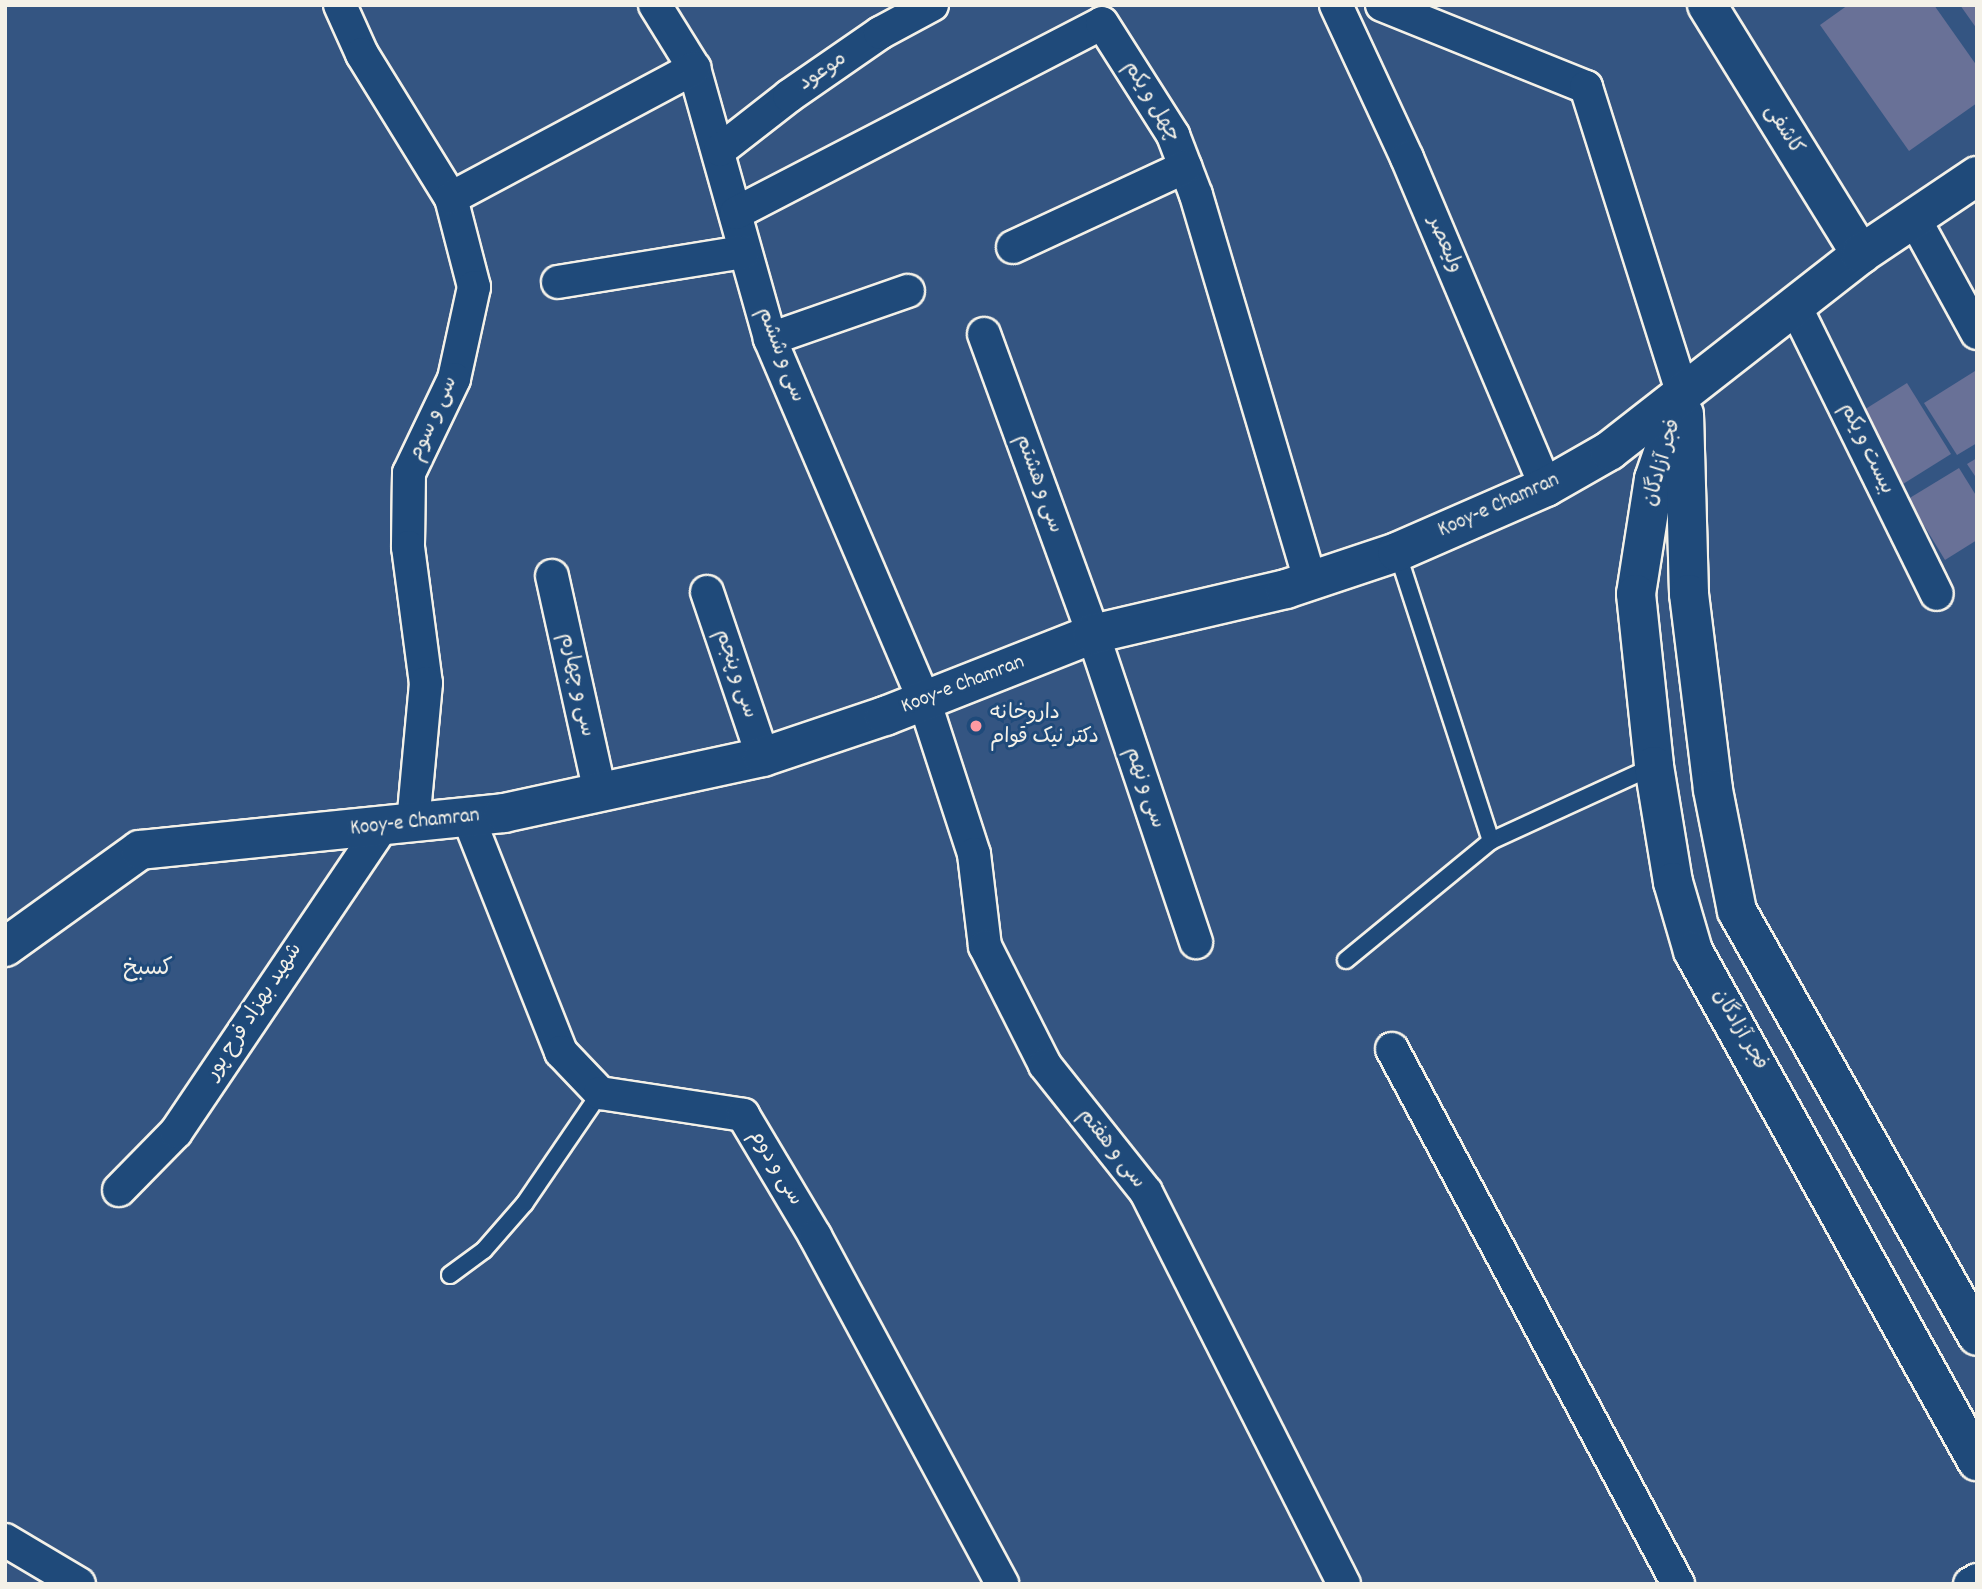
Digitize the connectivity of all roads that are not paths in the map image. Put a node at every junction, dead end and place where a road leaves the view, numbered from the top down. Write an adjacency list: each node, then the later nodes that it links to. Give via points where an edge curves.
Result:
1 (340, 5): 11 (street, سی و سوم, via 362,54)
2 (655, 5): 7 (street, سی و ششم)
3 (932, 5): 8 (street, موعود, via 880,33)
4 (1336, 5): 24 (street, ولیعصر, via 1407,158)
5 (1382, 5): 23 (street, via 1586,87)
6 (1707, 5): 16 (street, کاشفی)
7 (694, 68): 8 (street, سی و ششم); 11 (street)
8 (720, 150): 12 (street, سی و ششم)
9 (1185, 167): 12 (street, چهل و یکم, via 1173,135 1102,23); 14 (street); 27 (street, چهل و یکم)
10 (1977, 176): 13 (street, Kooy-e Chamran)
11 (451, 198): 38 (street, سی و سوم, via 474,287 454,379 409,473 408,547 426,683)
12 (736, 213): 15 (street, سی و ششم)
13 (1914, 218): 16 (street, Kooy-e Chamran); 20 (street)
14 (1013, 247)
15 (744, 252): 17 (street); 22 (street, سی و ششم)
16 (1861, 254): 19 (street, Kooy-e Chamran)
17 (558, 282)
18 (908, 291): 22 (street)
19 (1794, 304): 23 (street, Kooy-e Chamran); 31 (street, بیست و یکم)
20 (1977, 333)
21 (984, 334): 32 (street, سی و هشتم)
22 (770, 339): 33 (street, سی و ششم)
23 (1683, 394): 24 (street, Kooy-e Chamran, via 1609,451); 29 (street, فجر آزادگان, via 1654,479); 30 (street, فجر آزادگان)
24 (1546, 487): 25 (street, Kooy-e Chamran)
25 (1397, 552): 27 (street, Kooy-e Chamran); 39 (lane)
26 (552, 576): 36 (street, سی و چهارم)
27 (1310, 581): 32 (street, Kooy-e Chamran)
28 (707, 592): 34 (street, سی و پنجم)
29 (1636, 594): 30 (street); 35 (street, فجر آزادگان)
30 (1689, 594): 47 (street, فجر آزادگان, via 1713,790 1737,911)
31 (1937, 594)
32 (1093, 634): 33 (street, Kooy-e Chamran); 40 (street, سی و نهم)
33 (924, 700): 34 (street, Kooy-e Chamran); 53 (street, سی و هفتم, via 974,854 985,946 1045,1065 1146,1192)
34 (763, 757): 36 (street, Kooy-e Chamran)
35 (1654, 766): 39 (lane); 48 (street, فجر آزادگان, via 1673,882 1693,951)
36 (600, 793): 37 (street, Kooy-e Chamran)
37 (468, 817): 38 (street, Kooy-e Chamran); 44 (street, via 561,1052)
38 (398, 825): 41 (street, Kooy-e Chamran, via 140,850); 45 (street, شهید بهزاد فرح پور, via 288,959 176,1132)
39 (1491, 841): 42 (lane)
40 (1196, 942)
41 (5, 947)
42 (1346, 960)
43 (1392, 1049): 54 (street)
44 (600, 1093): 46 (lane, via 525,1203 484,1250); 52 (street, سی و دوم, via 743,1115 815,1236)
45 (119, 1190)
46 (450, 1275)
47 (1977, 1336)
48 (1977, 1461)
49 (5, 1540): 51 (street)
50 (1977, 1580): 55 (street)
51 (79, 1584)
52 (1002, 1584)
53 (1344, 1584)
54 (1678, 1584)
55 (1970, 1584)

